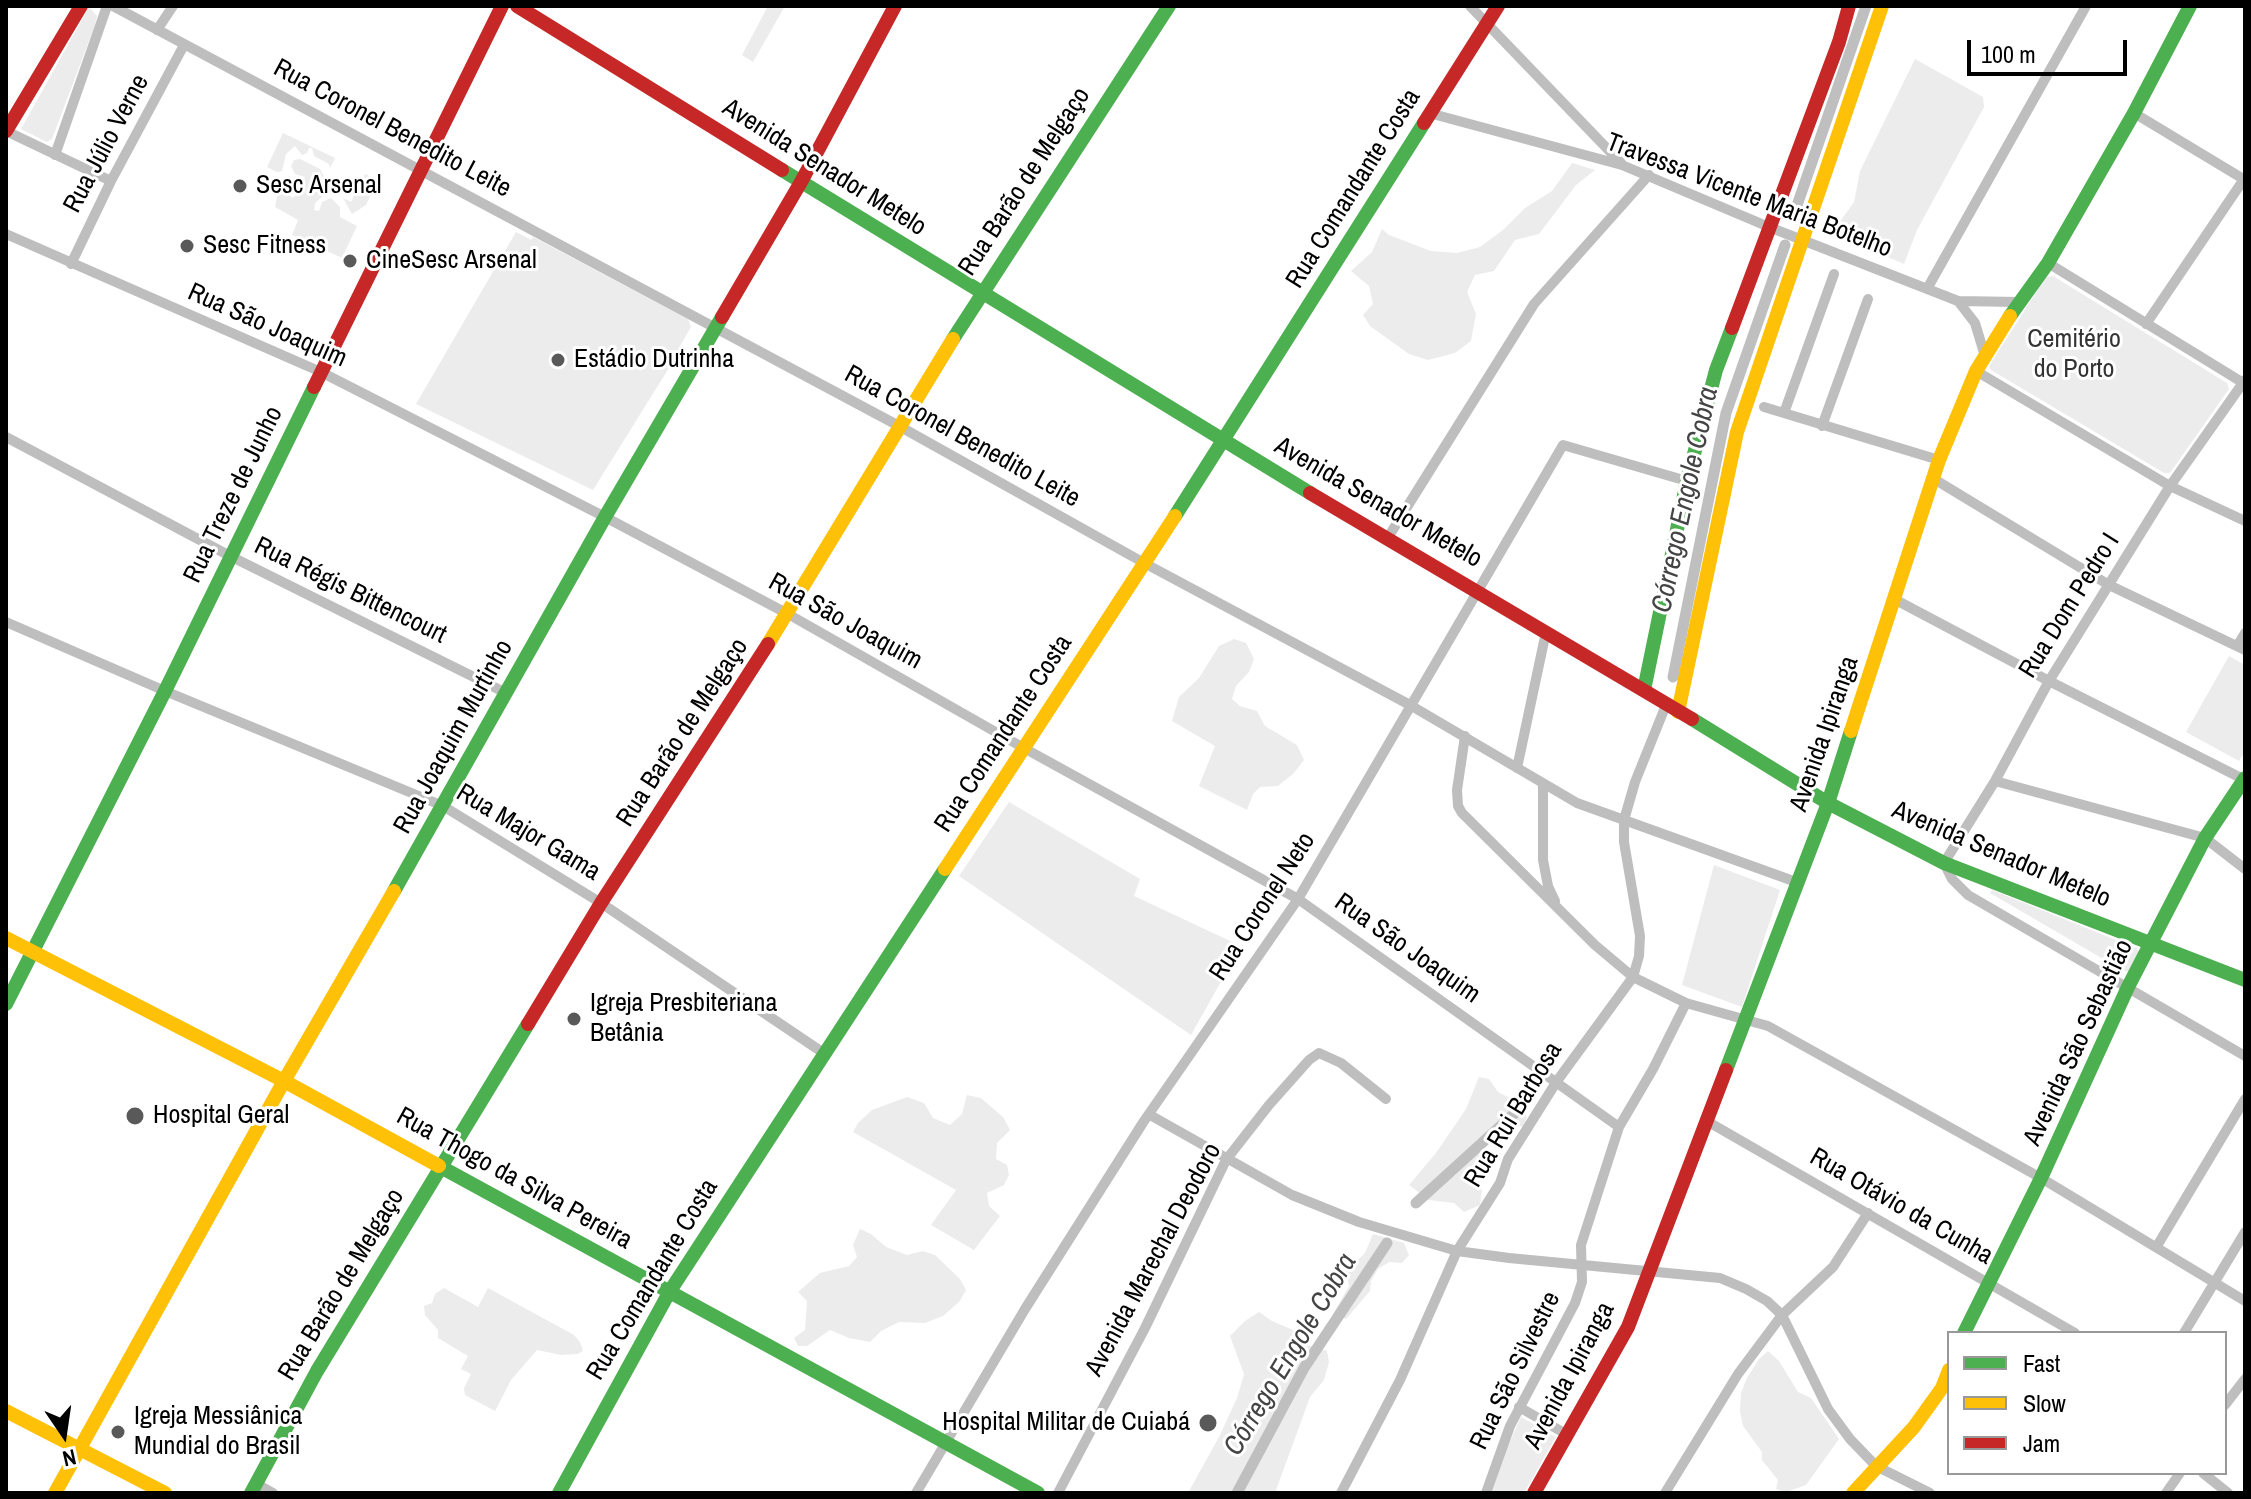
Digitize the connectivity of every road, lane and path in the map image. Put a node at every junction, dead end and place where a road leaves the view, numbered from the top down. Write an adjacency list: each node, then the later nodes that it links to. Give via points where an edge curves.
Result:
1 (81, 6): 20 (street)
2 (107, 6): 21 (street)
3 (113, 6): 16 (street, Rua Coronel Benedito Leite)
4 (173, 6): 16 (street)
5 (502, 6): 23 (street, Rua Treze de Junho)
6 (517, 6): 27 (street, Avenida Senador Metelo)
7 (895, 6): 27 (street, Rua Joaquim Murtinho)
8 (1169, 6): 35 (street, Rua Barão de Melgaço)
9 (1470, 6): 15 (street)
10 (1498, 6): 15 (street, Rua Comandante Costa)
11 (1849, 6): 28 (street)
12 (1882, 6): 30 (street)
13 (2086, 6): 34 (street)
14 (2190, 6): 19 (street, Avenida Ipiranga)
15 (1487, 24): 18 (street, Rua Comandante Costa); 22 (street)
16 (157, 30): 17 (street, Rua Coronel Benedito Leite)
17 (184, 45): 23 (street, Rua Coronel Benedito Leite); 26 (street, Rua Júlio Verne)
18 (1429, 113): 22 (street, Travessa Vicente Maria Botelho); 50 (street, Rua Comandante Costa)
19 (2134, 113): 25 (street); 31 (street, Avenida Ipiranga)
20 (6, 131): 21 (street)
21 (55, 155): 26 (street)
22 (1622, 165): 24 (street, Travessa Vicente Maria Botelho)
23 (421, 168): 40 (street, Rua Coronel Benedito Leite); 43 (street, Rua Treze de Junho)
24 (1649, 175): 28 (street, Travessa Vicente Maria Botelho); 57 (street, via 1534,304)
25 (2244, 180): 39 (street)
26 (111, 181): 32 (street, Rua Júlio Verne)
27 (801, 182): 35 (street, Avenida Senador Metelo); 40 (street, Rua Joaquim Murtinho)
28 (1769, 227): 30 (street, Travessa Vicente Maria Botelho); 53 (street, via 1716,370)
29 (6, 234): 32 (street, Rua São Joaquim)
30 (1803, 240): 34 (street, Travessa Vicente Maria Botelho); 73 (street, via 1737,432)
31 (2048, 263): 38 (street, Avenida Ipiranga); 39 (street)
32 (71, 264): 43 (street, Rua São Joaquim)
33 (1834, 274): 46 (street)
34 (1927, 289): 37 (street, Travessa Vicente Maria Botelho)
35 (981, 294): 47 (street, Rua Barão de Melgaço); 50 (street, Avenida Senador Metelo)
36 (1868, 299): 48 (street)
37 (1958, 301): 38 (street, Travessa Vicente Maria Botelho); 41 (street, via 1975,323)
38 (2019, 302): 41 (street, Avenida Ipiranga)
39 (2146, 324): 44 (street)
40 (717, 327): 47 (street, Rua Coronel Benedito Leite); 55 (street, Rua Joaquim Murtinho)
41 (1985, 356): 42 (street, Avenida Ipiranga)
42 (1976, 371): 51 (street, Avenida Ipiranga); 54 (street)
43 (321, 372): 55 (street, Rua São Joaquim); 58 (street, Rua Treze de Junho)
44 (2244, 382): 54 (street, Rua Dom Pedro I)
45 (1764, 407): 46 (street)
46 (1784, 413): 48 (street)
47 (899, 426): 59 (street, Rua Coronel Benedito Leite); 63 (street, Rua Barão de Melgaço)
48 (1822, 426): 51 (street)
49 (6, 437): 58 (street, Rua Régis Bittencourt)
50 (1224, 440): 57 (street, Avenida Senador Metelo); 59 (street, Rua Comandante Costa)
51 (1939, 460): 52 (street, Avenida Ipiranga)
52 (1934, 479): 60 (street); 62 (street, Avenida Ipiranga)
53 (1687, 481): 61 (street, Rua Coronel Neto, via 1563,445); 69 (street)
54 (2170, 486): 56 (street); 60 (street, Rua Dom Pedro I)
55 (605, 517): 63 (street, Rua São Joaquim); 71 (street, Rua Joaquim Murtinho)
56 (2245, 521)
57 (1387, 539): 61 (street, Avenida Senador Metelo)
58 (230, 556): 70 (street, Rua Treze de Junho); 71 (street, Rua Régis Bittencourt)
59 (1143, 563): 72 (street, Rua Coronel Benedito Leite); 75 (street, Rua Comandante Costa)
60 (2109, 585): 67 (street); 68 (street, Rua Dom Pedro I)
61 (1478, 590): 65 (street, Avenida Senador Metelo); 72 (street, Rua Coronel Neto)
62 (1894, 599): 68 (street); 80 (street, Avenida Ipiranga)
63 (788, 614): 75 (street, Rua São Joaquim); 88 (street, Rua Barão de Melgaço)
64 (6, 622): 70 (street, Rua Major Gama)
65 (1546, 632): 69 (street, Avenida Senador Metelo); 76 (street)
66 (2245, 633): 67 (street)
67 (2241, 648)
68 (2049, 681): 77 (street); 78 (street, Rua Dom Pedro I)
69 (1644, 690): 73 (street, Avenida Senador Metelo)
70 (165, 691): 81 (street, Rua Major Gama); 92 (street, Rua Treze de Junho)
71 (506, 693): 81 (street, Rua Joaquim Murtinho)
72 (1410, 705): 74 (street, Rua Coronel Benedito Leite); 87 (street, Rua Coronel Neto)
73 (1672, 708): 80 (street, Avenida Senador Metelo); 82 (street, Rua Rui Barbosa, via 1635,782)
74 (1465, 736): 76 (street, Rua Coronel Benedito Leite); 89 (street, via 1458,806)
75 (1022, 747): 87 (street, Rua São Joaquim); 99 (street, Rua Comandante Costa)
76 (1517, 768): 79 (street, Rua Coronel Benedito Leite)
77 (2245, 779): 83 (street, Avenida São Sebastião)
78 (1995, 781): 83 (street); 84 (street, Rua Dom Pedro I)
79 (1543, 785): 82 (street, Rua Coronel Benedito Leite); 89 (street, via 1543,860)
80 (1828, 803): 84 (street, Avenida Senador Metelo); 86 (street, Avenida Ipiranga)
81 (443, 806): 88 (street, Rua Major Gama); 101 (street, Rua Joaquim Murtinho)
82 (1624, 820): 86 (street, Rua Coronel Benedito Leite); 93 (street, Rua Rui Barbosa, via 1640,936)
83 (2205, 838): 85 (street); 91 (street, Avenida São Sebastião)
84 (1944, 863): 91 (street, Avenida Senador Metelo); 95 (street, via 1968,895)
85 (2245, 869)
86 (1799, 883): 98 (street, Avenida Ipiranga)
87 (1298, 899): 102 (street, Rua São Joaquim); 105 (street, Rua Coronel Neto)
88 (601, 903): 99 (street, Rua Major Gama); 109 (street, Rua Barão de Melgaço)
89 (1557, 907): 93 (street)
90 (6, 938): 92 (street, Rua Thogo da Silva Pereira)
91 (2151, 945): 94 (street, Avenida Senador Metelo); 95 (street, Avenida São Sebastião)
92 (32, 952): 97 (street, Rua Treze de Junho); 101 (street, Rua Thogo da Silva Pereira)
93 (1633, 977): 96 (street); 102 (street, Rua Rui Barbosa)
94 (2245, 980)
95 (2128, 987): 100 (street); 110 (street, Avenida São Sebastião)
96 (1686, 1003): 98 (street); 107 (street, Rua São Silvestre)
97 (6, 1004)
98 (1745, 1019): 106 (street, Avenida Ipiranga); 110 (street, via 1768,1026)
99 (825, 1054): 119 (street, Rua Comandante Costa)
100 (2245, 1056)
101 (284, 1081): 109 (street, Rua Thogo da Silva Pereira); 132 (street, Rua Joaquim Murtinho)
102 (1557, 1081): 107 (street, Rua São Joaquim); 114 (street, Rua Rui Barbosa)
103 (1386, 1099): 108 (street, Avenida Marechal Deodoro, via 1341,1063 1319,1053)
104 (2245, 1099): 113 (street)
105 (1150, 1115): 108 (street); 131 (street, Rua Coronel Neto)
106 (1705, 1120): 111 (street, Rua Otávio da Cunha); 116 (street, Avenida Ipiranga)
107 (1619, 1127): 115 (street, Rua São Silvestre, via 1581,1245)
108 (1226, 1160): 114 (street, via 1359,1222); 143 (street, Avenida Marechal Deodoro)
109 (441, 1167): 119 (street, Rua Thogo da Silva Pereira); 136 (street, Rua Barão de Melgaço, via 317,1371)
110 (2041, 1178): 113 (street); 117 (street, Avenida São Sebastião)
111 (1868, 1213): 117 (street, Rua Otávio da Cunha); 121 (street, via 1833,1267)
112 (2245, 1232): 118 (street)
113 (2157, 1246): 118 (street)
114 (1457, 1251): 115 (street); 144 (street, Rua Rui Barbosa, via 1400,1380)
115 (1581, 1264): 116 (street); 128 (street, Rua São Silvestre, via 1575,1303)
116 (1648, 1270): 121 (street, via 1720,1278 1767,1301); 130 (street, Avenida Ipiranga, via 1628,1327)
117 (1987, 1283): 122 (street, Avenida São Sebastião); 123 (street, Rua Otávio da Cunha)
118 (2214, 1283): 120 (street); 124 (street)
119 (670, 1291): 131 (street, Rua Thogo da Silva Pereira); 140 (street, Rua Comandante Costa)
120 (2245, 1301)
121 (1782, 1315): 133 (street, via 1828,1409); 147 (street, via 1738,1374)
122 (1965, 1331)
123 (2071, 1331)
124 (2185, 1331)
125 (1947, 1375): 133 (street, via 1914,1427)
126 (2245, 1379): 127 (street)
127 (2227, 1402)
128 (1519, 1407): 130 (street); 145 (street, Rua São Silvestre)
129 (6, 1411): 132 (street)
130 (1566, 1434): 146 (street, Avenida Ipiranga)
131 (945, 1442): 141 (street, Rua Coronel Neto); 142 (street, Rua Thogo da Silva Pereira)
132 (80, 1449): 137 (street, Rua Joaquim Murtinho); 138 (street)
133 (1876, 1466): 148 (street); 149 (street)
134 (2179, 1475): 150 (street)
135 (2206, 1475): 151 (street)
136 (254, 1489): 139 (street)
137 (55, 1493)
138 (165, 1493)
139 (273, 1493)
140 (559, 1493)
141 (916, 1493)
142 (1038, 1493)
143 (1058, 1493)
144 (1341, 1493)
145 (1486, 1493)
146 (1534, 1493)
147 (1665, 1493)
148 (1853, 1493)
149 (1930, 1493)
150 (2166, 1493)
151 (2228, 1493)

